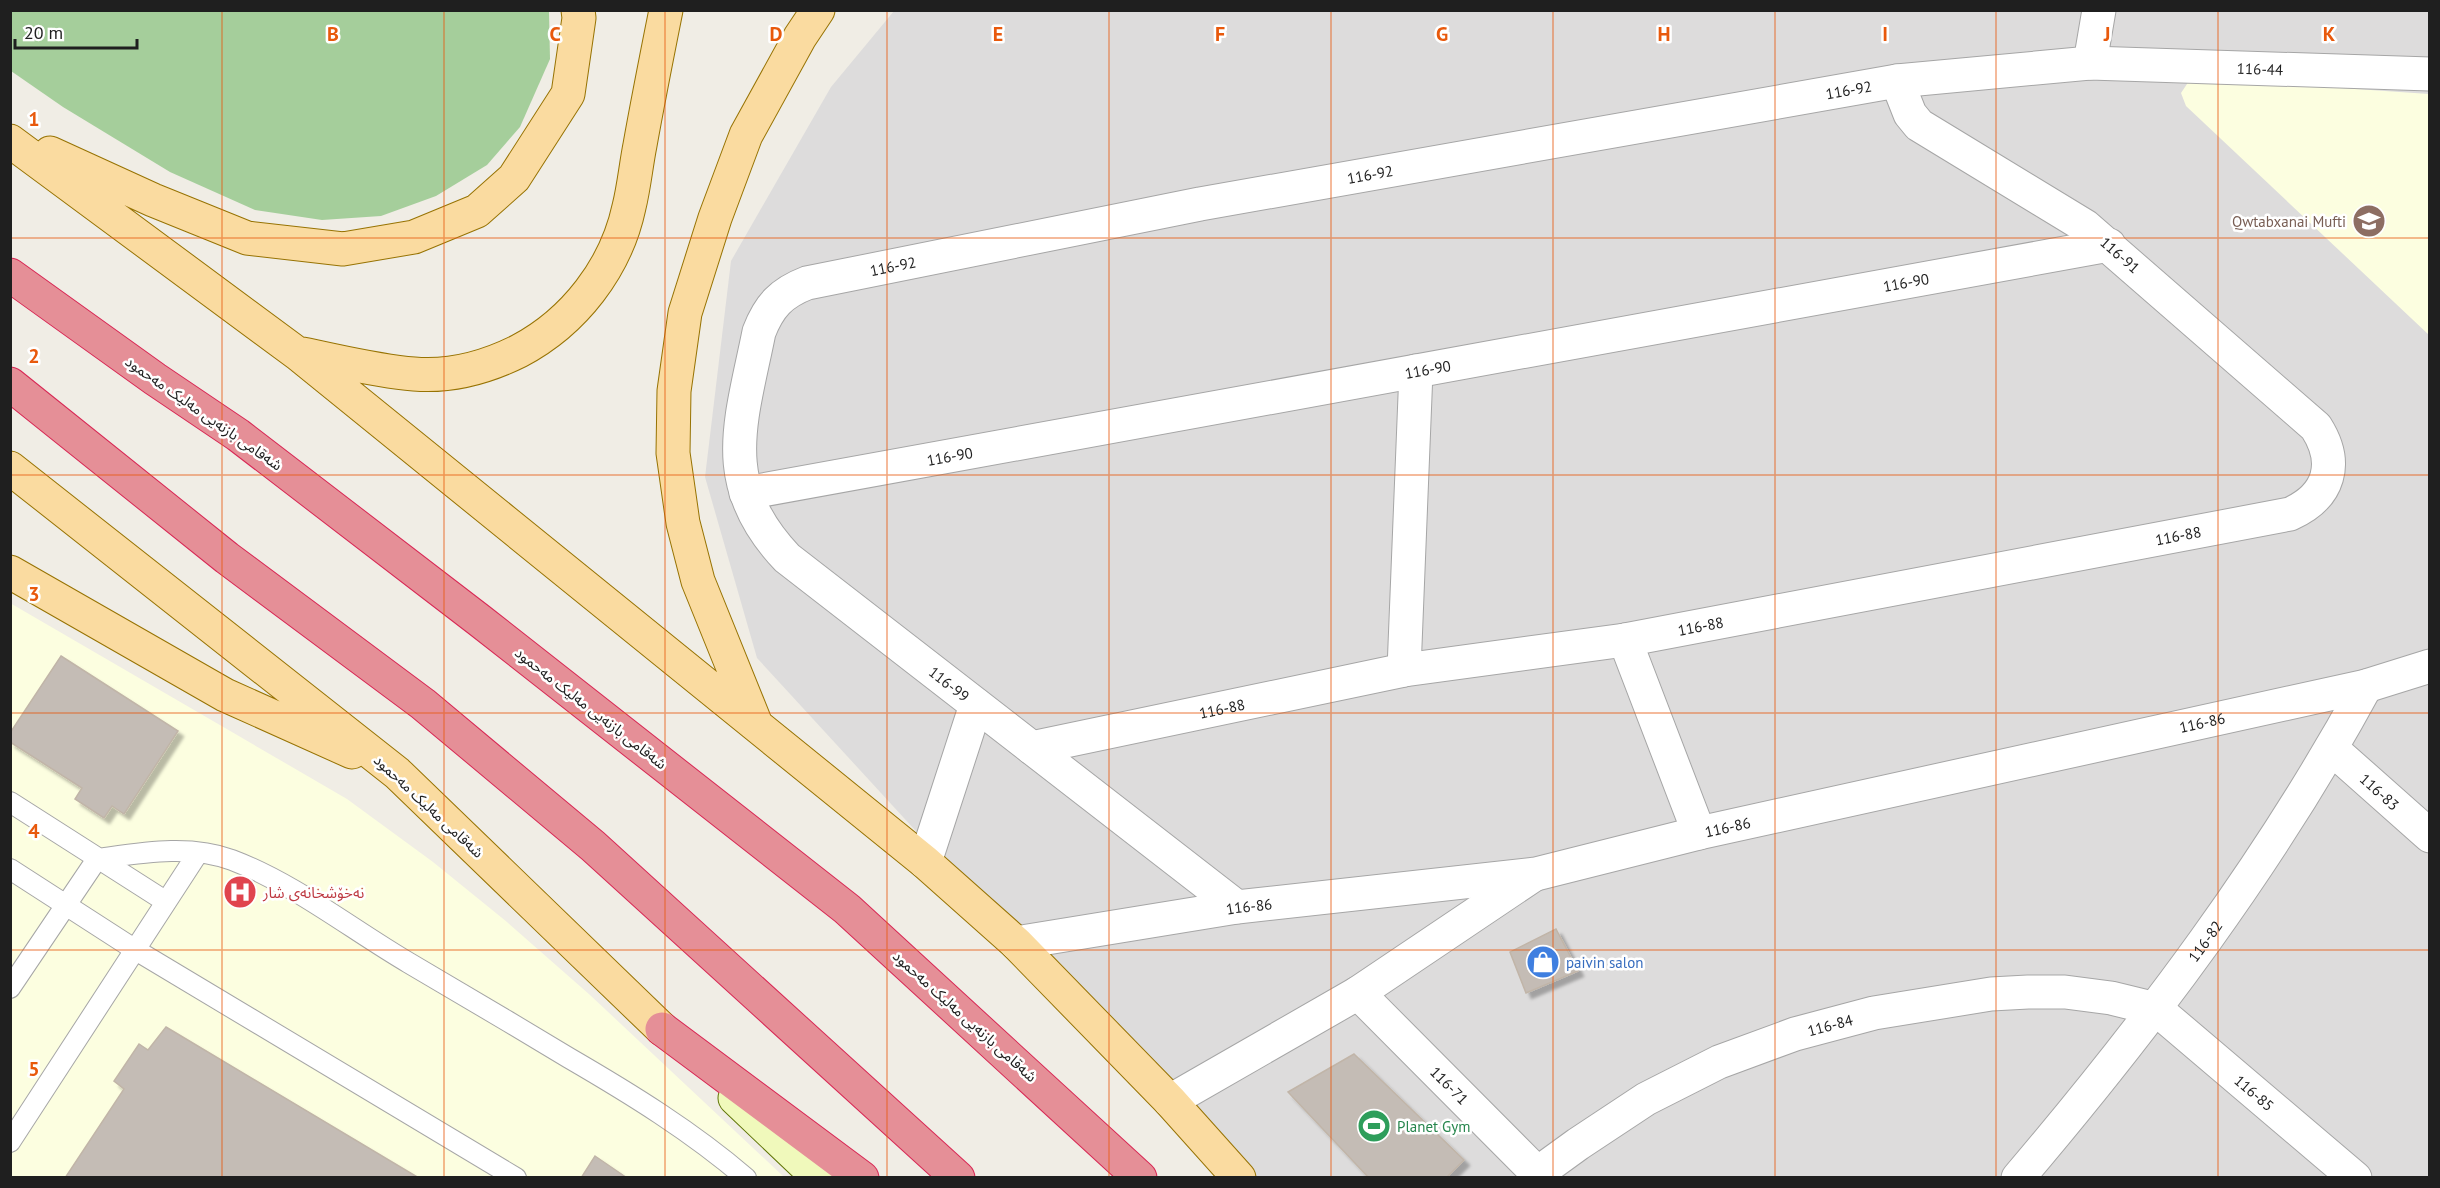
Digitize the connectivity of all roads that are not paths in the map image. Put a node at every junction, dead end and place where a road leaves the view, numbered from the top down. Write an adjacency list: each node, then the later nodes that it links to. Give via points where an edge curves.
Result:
1 (578, 10): 8 (main road, via 568,94 514,178 477,211 414,237 344,249 247,238)
2 (666, 10): 12 (main road, via 629,208 619,241 584,299 559,324 511,355 469,371 415,374)
3 (818, 10): 25 (main road, via 747,135 718,207 685,313 674,391 673,453 683,524 698,581)
4 (2099, 10): 5 (street)
5 (2090, 63): 6 (street, 116-44); 7 (street, 116-92)
6 (2430, 74)
7 (1897, 81): 10 (street, 116-91, via 1910,114 1919,125 2059,208); 15 (street, 116-92, via 1200,204 807,283 783,295 766,315)
8 (10, 134)
9 (10, 141): 12 (main road)
10 (2109, 245): 13 (street, 116-90); 16 (street, 116-91, via 2316,427)
11 (10, 275): 54 (highway, شەقامی بازنەیی مەلیک مەحمود, via 238,435 847,909)
12 (298, 354): 25 (main road)
13 (1416, 371): 18 (street, 116-90); 22 (street)
14 (10, 384): 53 (highway, via 227,558 423,704 593,846)
15 (743, 413): 18 (street, 116-99, via 738,440)
16 (2328, 453): 20 (street, 116-88, via 2325,483 2305,508 2290,514)
17 (10, 468): 28 (main road, شەقامی مەلیک مەحمود)
18 (746, 493): 24 (street, 116-99, via 755,517 787,558)
19 (10, 572): 28 (main road, via 225,695)
20 (1625, 640): 22 (street, 116-88); 30 (street)
21 (2430, 666): 23 (street, 116-86)
22 (1404, 670): 26 (street, 116-88)
23 (2366, 686): 27 (street, 116-82); 30 (street, 116-86)
24 (976, 705): 26 (street, 116-99); 34 (street)
25 (756, 724): 34 (main road)
26 (1032, 748): 39 (street, 116-99)
27 (2332, 749): 31 (street, 116-83); 44 (street, 116-82)
28 (397, 773): 45 (main road, شەقامی مەلیک مەحمود)
29 (10, 802): 33 (lane)
30 (1699, 833): 36 (street, 116-86)
31 (2430, 836)
32 (198, 852): 33 (lane, via 152,852); 37 (lane); 50 (lane, via 231,860 313,903 652,1107 714,1150)
33 (97, 859): 37 (lane); 38 (lane)
34 (925, 862): 40 (main road)
35 (10, 869): 38 (lane)
36 (1536, 874): 39 (street, 116-86); 43 (street)
37 (165, 901): 41 (lane)
38 (67, 905): 41 (lane); 42 (lane)
39 (1237, 907): 40 (street, 116-86)
40 (1016, 943): 46 (main road)
41 (134, 949): 47 (lane); 49 (lane)
42 (10, 988)
43 (1358, 993): 46 (street); 48 (street, 116-71)
44 (2156, 1009): 48 (street, 116-84, via 2065,992 2019,992 1874,1013 1795,1034 1719,1062 1646,1100 1578,1144); 56 (street, 116-82); 57 (street, 116-85)
45 (662, 1029): 51 (main road, شەقامی مەلیک مەحمود); 52 (highway)
46 (1170, 1101): 55 (main road)
47 (10, 1142)
48 (1540, 1175)
49 (516, 1178)
50 (746, 1178)
51 (819, 1178)
52 (862, 1178)
53 (958, 1178)
54 (1140, 1178)
55 (1239, 1178)
56 (2018, 1178)
57 (2355, 1178)

